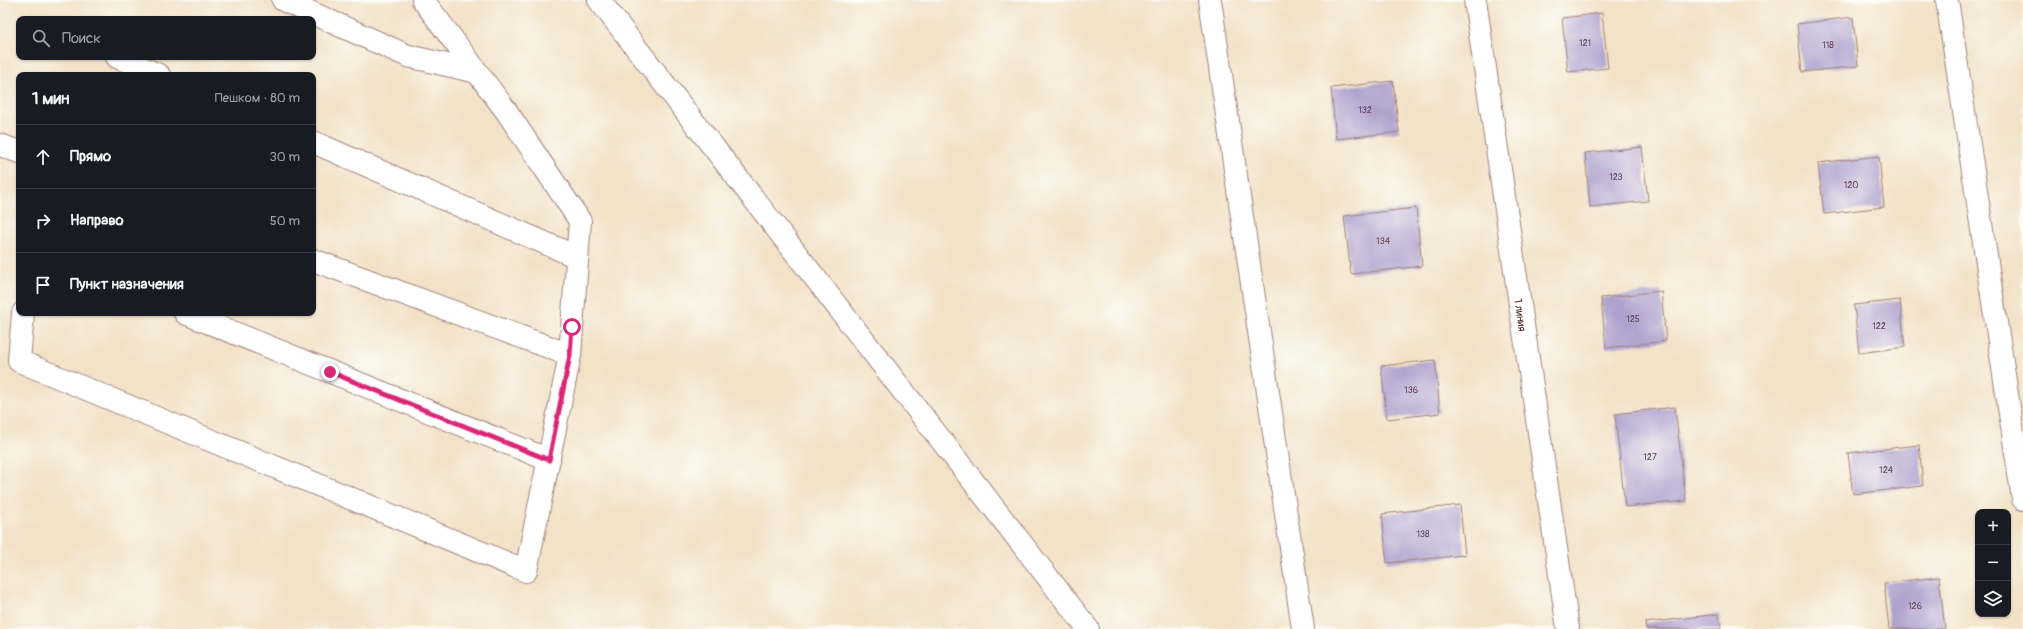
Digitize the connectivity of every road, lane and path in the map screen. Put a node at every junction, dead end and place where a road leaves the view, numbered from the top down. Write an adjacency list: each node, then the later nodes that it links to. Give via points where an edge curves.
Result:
1 (283, 0): 9 (street, via 408,56)
2 (423, 0): 9 (street)
3 (599, 0): 20 (street)
4 (1210, 0): 21 (street)
5 (1475, 0): 22 (street, 1 линия)
6 (1947, 0): 19 (street)
7 (124, 60): 8 (street)
8 (152, 72)
9 (477, 72): 13 (street, via 580,221)
10 (316, 143): 13 (street)
11 (0, 145): 12 (street)
12 (16, 151)
13 (578, 257): 17 (street)
14 (316, 261): 17 (street)
15 (23, 316): 18 (street, via 19,362 526,571)
16 (192, 316): 18 (street)
17 (570, 355): 18 (street)
18 (549, 460)
19 (2023, 499)
20 (1088, 629)
21 (1303, 629)
22 (1568, 629)

